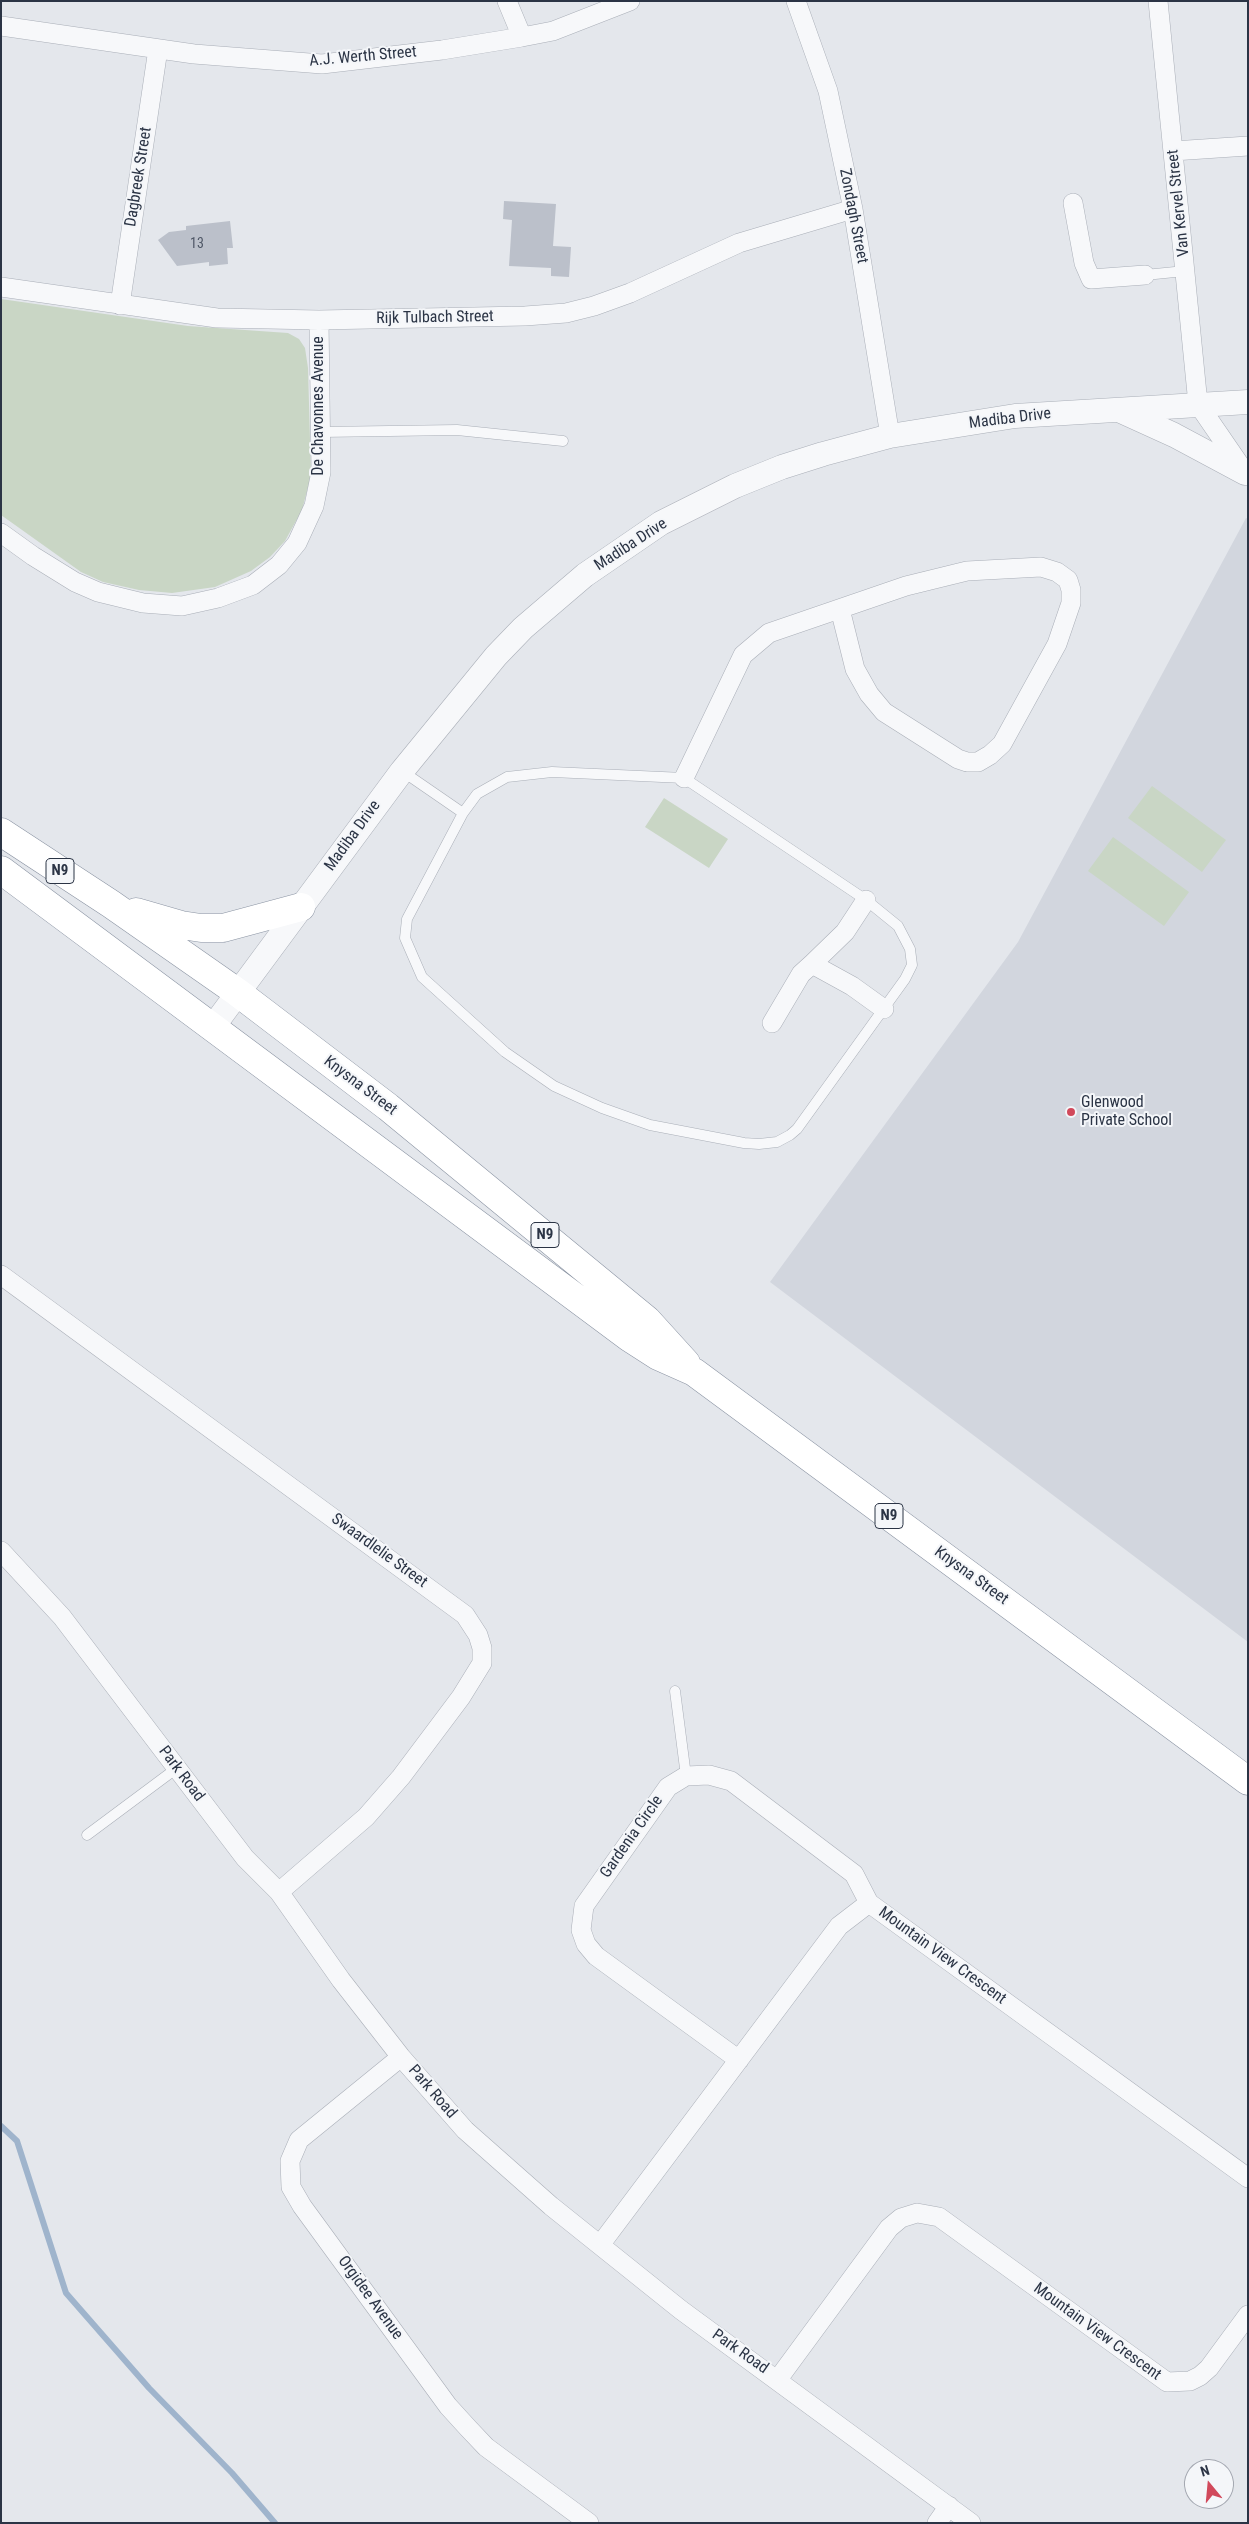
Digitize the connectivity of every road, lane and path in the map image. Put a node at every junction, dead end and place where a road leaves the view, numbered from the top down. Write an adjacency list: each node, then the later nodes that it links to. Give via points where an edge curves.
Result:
1 (507, 1): 6 (street)
2 (630, 1): 6 (street, A.J. Werth Street, via 553,30)
3 (796, 1): 11 (street, Zondagh Street, via 828,91)
4 (1158, 1): 9 (street, Van Kervel Street)
5 (1, 26): 7 (street, A.J. Werth Street)
6 (522, 37): 7 (street, A.J. Werth Street, via 322,64)
7 (158, 49): 15 (street, Dagbreek Street)
8 (1248, 146): 9 (street)
9 (1173, 151): 12 (street, Van Kervel Street)
10 (1073, 203): 13 (street, via 1084,263 1092,279)
11 (853, 209): 16 (street, Rijk Tulbach Street, via 739,242 630,293 566,312 525,316); 21 (street, Zondagh Street)
12 (1185, 271): 13 (lane); 18 (street, Van Kervel Street)
13 (1145, 275)
14 (1, 287): 15 (street, Rijk Tulbach Street)
15 (120, 305): 16 (street, Rijk Tulbach Street, via 216,318)
16 (319, 320): 20 (street, De Chavonnes Avenue)
17 (1248, 402): 18 (street, Madiba Drive)
18 (1198, 404): 19 (street, Madiba Drive); 23 (street)
19 (1118, 409): 21 (street, Madiba Drive, via 1015,416); 23 (street)
20 (321, 432): 22 (lane, via 458,430); 24 (street, De Chavonnes Avenue, via 321,472 314,506 297,543 279,564 253,585 218,598 182,606 144,603 98,592 33,556)
21 (890, 436): 26 (street, Madiba Drive, via 823,454 734,486 661,523 620,550 523,628 496,656)
22 (564, 442)
23 (1246, 474)
24 (1, 533)
25 (840, 609): 25 (street, via 906,586 967,571 1041,567 1068,580 1071,590 1071,603 1058,644 1002,744 978,762 958,758 884,712 855,669); 27 (street, via 768,632 743,655)
26 (402, 771): 28 (lane); 33 (street, Madiba Drive)
27 (684, 778): 28 (lane, via 552,772 506,777 477,794); 31 (lane)
28 (463, 813): 36 (lane, via 407,919 404,938 422,977 505,1052 554,1086 650,1125 744,1143 777,1142 798,1129)
29 (1, 832): 32 (highway, Knysna Street / N9)
30 (1, 870): 38 (highway, Knysna Street / N9)
31 (866, 900): 34 (street, via 845,932); 36 (lane, via 898,926 910,950 912,964)
32 (111, 904): 33 (highway, via 201,928 223,928); 35 (highway, Knysna Street / N9)
33 (301, 907): 35 (street, Madiba Drive)
34 (812, 964): 36 (street, via 852,986); 37 (street, via 801,974)
35 (237, 992): 38 (street, Madiba Drive); 40 (highway, Knysna Street / N9, via 522,1215 648,1320)
36 (884, 1009)
37 (772, 1023)
38 (212, 1028): 40 (highway, Knysna Street / N9, via 630,1338 658,1356)
39 (1, 1275): 47 (street, Swaardlelie Street, via 465,1615 478,1636 482,1663 401,1778 366,1817)
40 (694, 1372): 45 (highway, Knysna Street / N9)
41 (1, 1551): 43 (street, Park Road, via 62,1616)
42 (674, 1691): 44 (lane)
43 (177, 1768): 46 (lane); 47 (street, Park Road, via 245,1858)
44 (686, 1776): 48 (street, via 708,1775 731,1781 854,1874); 50 (street, Gardenia Circle, via 673,1783 662,1795 584,1906 581,1930 586,1944 596,1956)
45 (1248, 1781)
46 (87, 1835)
47 (279, 1892): 49 (street, Park Road)
48 (869, 1903): 50 (street, Mountain View Crescent, via 838,1926); 51 (street, Mountain View Crescent)
49 (401, 2057): 52 (street, Park Road, via 466,2130); 56 (street, Orgidee Avenue, via 299,2140 290,2162 291,2187 448,2406 486,2447)
50 (739, 2060): 52 (street, Mountain View Crescent)
51 (1248, 2178)
52 (600, 2245): 54 (street, Park Road, via 681,2310)
53 (1248, 2315): 54 (street, Mountain View Crescent, via 1200,2376 1168,2382 939,2217 917,2213 901,2218 889,2228)
54 (778, 2379): 55 (street, Park Road)
55 (949, 2506): 57 (street); 58 (street, Park Road)
56 (589, 2523)
57 (937, 2523)
58 (971, 2523)

